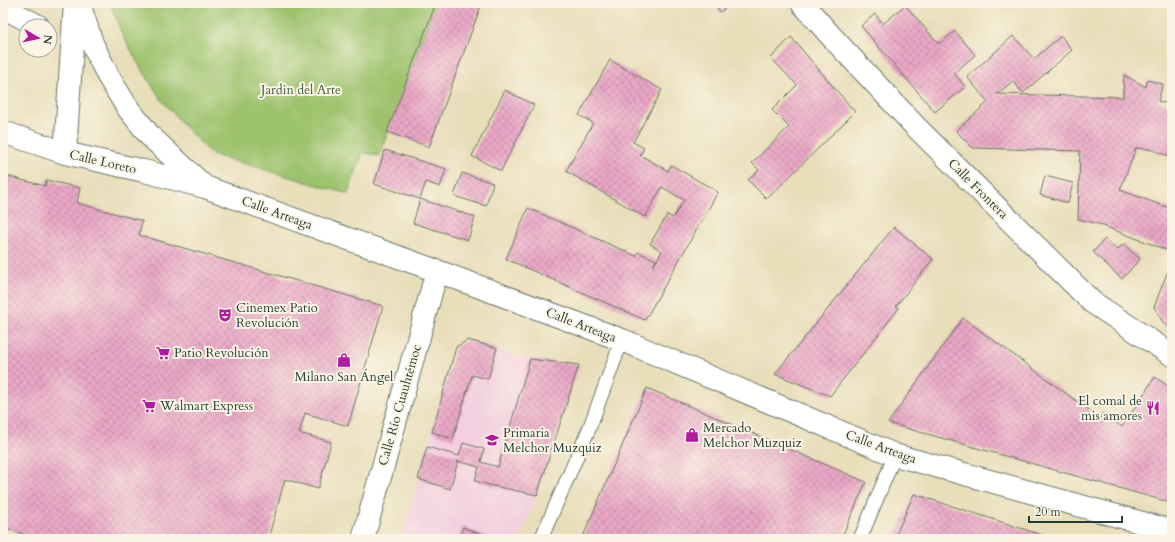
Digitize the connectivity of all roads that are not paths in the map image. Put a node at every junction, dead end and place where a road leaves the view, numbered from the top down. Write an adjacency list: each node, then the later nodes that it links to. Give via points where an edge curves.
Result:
1 (75, 3): 7 (street)
2 (79, 3): 8 (street, Calle Arteaga, via 92,43 127,107 150,136)
3 (802, 3): 11 (street, Calle Frontera, via 915,126 1092,302)
4 (3, 7): 5 (street)
5 (23, 18)
6 (3, 132): 7 (street, Calle Loreto)
7 (65, 153): 8 (street, Calle Loreto)
8 (205, 187): 9 (street, Calle Arteaga)
9 (437, 271): 10 (street, Calle Arteaga); 14 (street, Calle Río Cuauhtémoc)
10 (622, 340): 12 (street, Calle Arteaga); 15 (lane, via 589,428)
11 (1172, 355)
12 (895, 455): 13 (street, Calle Arteaga); 16 (lane)
13 (1172, 531)
14 (363, 539)
15 (542, 539)
16 (860, 539)

